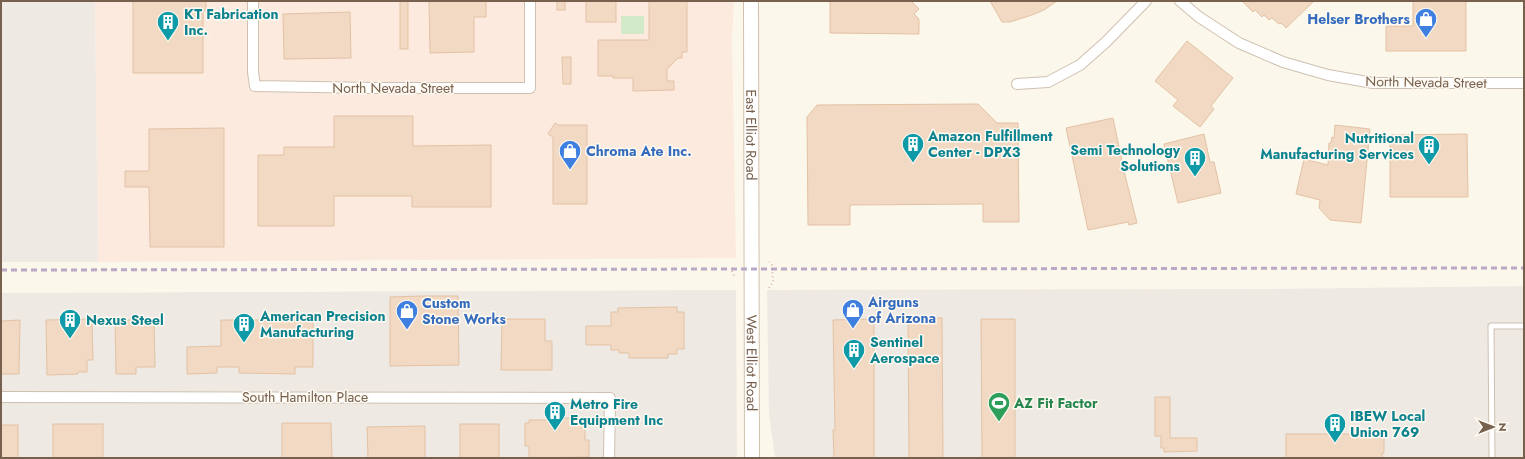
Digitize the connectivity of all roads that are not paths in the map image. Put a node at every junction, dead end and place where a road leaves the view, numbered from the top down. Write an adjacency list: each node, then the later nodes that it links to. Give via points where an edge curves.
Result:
1 (253, 1): 2 (street, North Nevada Street, via 255,86 530,88)
2 (530, 1)
3 (751, 1): 8 (main road, East Elliot Road)
4 (1146, 1): 7 (street, via 1080,65 1048,82)
5 (1180, 1): 6 (street, North Nevada Street, via 1199,17 1239,43 1283,62 1328,76 1373,83)
6 (1524, 83)
7 (1017, 84)
8 (752, 269): 12 (main road, West Elliot Road)
9 (1524, 326): 13 (lane, via 1491,326)
10 (1, 397): 11 (street, South Hamilton Place, via 610,398)
11 (609, 458)
12 (752, 458)
13 (1492, 458)

